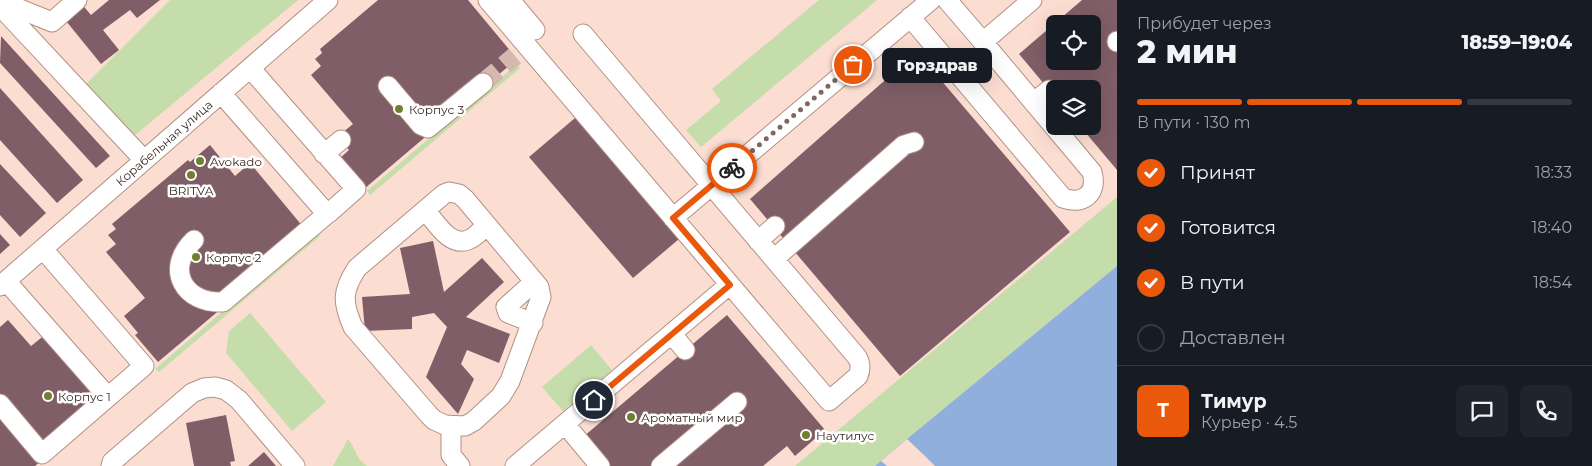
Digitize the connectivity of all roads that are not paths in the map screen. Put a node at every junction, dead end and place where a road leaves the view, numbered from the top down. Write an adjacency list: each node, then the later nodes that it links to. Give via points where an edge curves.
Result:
1 (77, 0): 8 (street, via 52,22)
2 (328, 0): 14 (street, Корабельная улица)
3 (488, 0): 13 (street)
4 (510, 0): 13 (street)
5 (931, 0): 10 (street)
6 (947, 0): 12 (street)
7 (1032, 0): 12 (street)
8 (0, 1)
9 (0, 6): 22 (street)
10 (910, 17): 18 (street, via 958,87 1063,198 1080,200 1092,190 1092,172); 23 (street)
11 (583, 34): 23 (street)
12 (983, 42): 18 (street)
13 (526, 44): 26 (street)
14 (250, 68): 17 (street, Корабельная улица); 21 (street)
15 (483, 83): 16 (street, via 428,128 421,125)
16 (388, 86)
17 (221, 93): 22 (street, Корабельная улица); 25 (street)
18 (1045, 103)
19 (914, 142): 32 (street, via 904,144)
20 (343, 143): 21 (street)
21 (327, 157): 25 (street, via 356,189)
22 (144, 160): 31 (street, Корабельная улица)
23 (711, 186): 26 (street); 30 (street)
24 (425, 210): 27 (street, via 453,240 470,240); 27 (street, via 444,194 454,192 465,199); 43 (street, via 357,268 348,281 345,309 354,326 429,415 439,423)
25 (327, 214): 29 (street, via 223,302 210,302 194,296 184,285 180,264 187,247)
26 (673, 218): 35 (street)
27 (487, 226): 33 (street)
28 (775, 226): 30 (street)
29 (194, 240)
30 (758, 241): 32 (street)
31 (42, 249): 34 (street, Корабельная улица); 39 (street, via 124,330 144,366)
32 (774, 259): 35 (street, via 860,363 858,376 828,401)
33 (534, 282): 36 (street, via 542,297); 36 (street, via 506,307 508,313)
34 (3, 283): 39 (street)
35 (730, 285): 37 (street)
36 (533, 323): 43 (street, via 501,396 468,424)
37 (676, 330): 38 (street); 42 (street)
38 (689, 347)
39 (108, 397): 41 (street, via 42,454)
40 (737, 402): 49 (street)
41 (0, 404)
42 (565, 424): 47 (street); 48 (street)
43 (451, 426): 46 (street, via 450,455)
44 (111, 466): 45 (street, via 192,393 215,387 226,390 239,400)
45 (295, 466)
46 (460, 466)
47 (515, 466)
48 (600, 466)
49 (661, 466)

